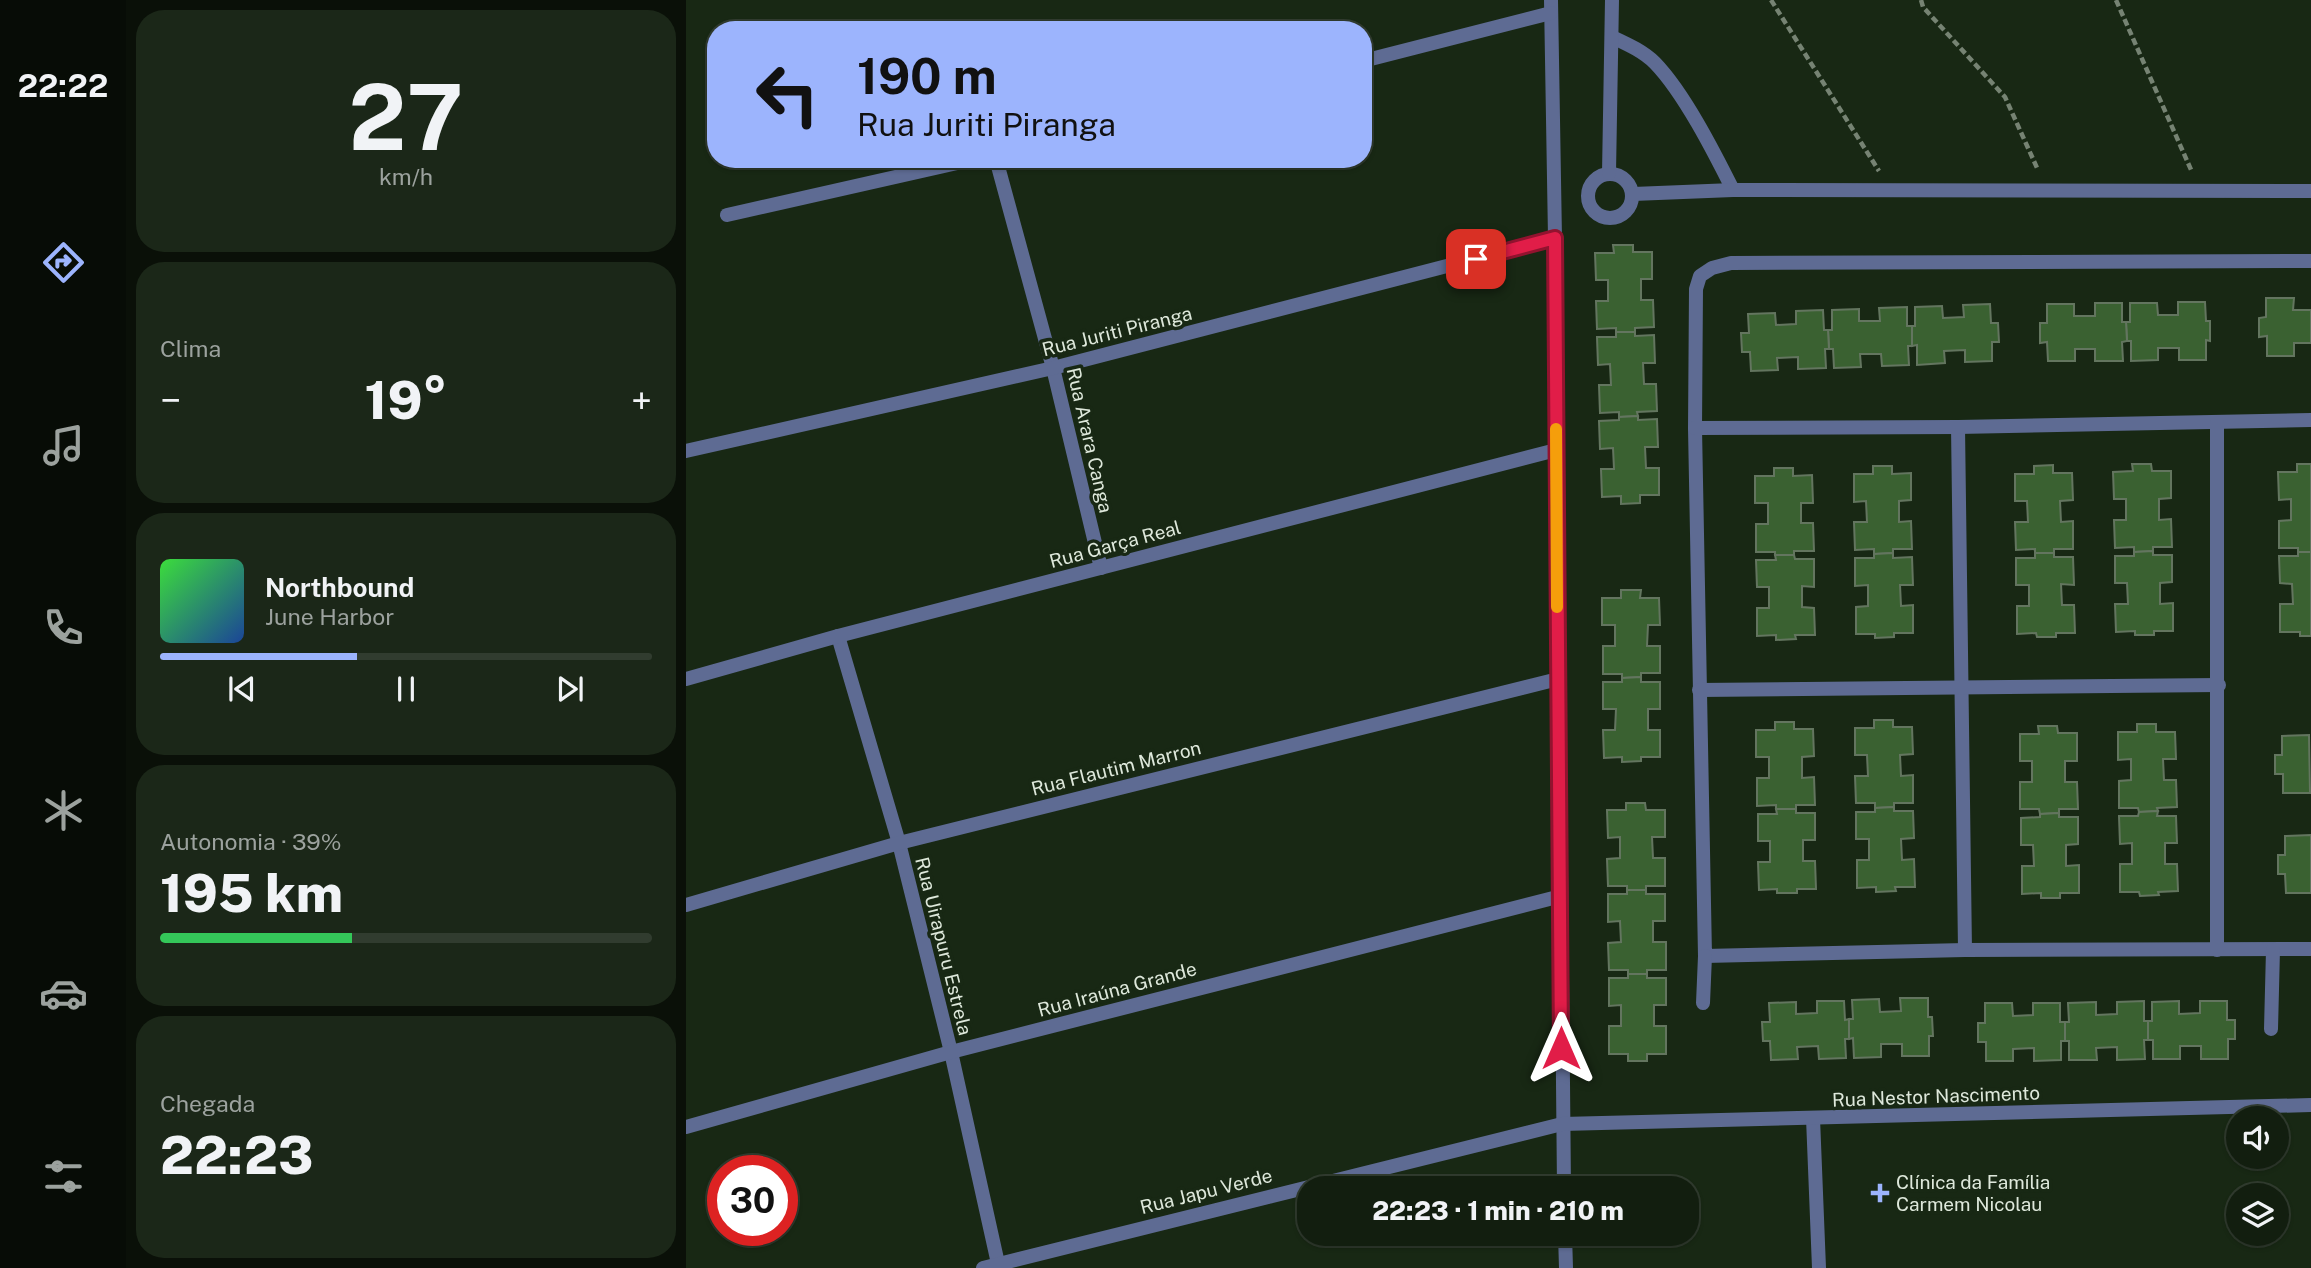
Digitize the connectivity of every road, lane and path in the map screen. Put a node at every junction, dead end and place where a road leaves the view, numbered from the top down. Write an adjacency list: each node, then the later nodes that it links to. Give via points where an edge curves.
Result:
1 (1612, 0): 6 (street)
2 (1771, 0): 12 (path)
3 (1922, 0): 13 (path, via 1923,7 2005,97)
4 (2116, 0): 14 (path)
5 (1551, 6): 7 (street); 18 (street)
6 (1612, 37): 10 (street); 11 (street, via 1654,62)
7 (1372, 58)
8 (935, 168): 17 (street)
9 (998, 168): 20 (street, Rua Arara Canga)
10 (1609, 173): 16 (street, via 1628,181); 16 (street, via 1596,178 1588,190 1589,204 1598,215 1618,217 1629,208)
11 (1733, 190): 12 (street); 16 (street)
12 (1891, 190): 13 (street)
13 (2047, 191): 14 (street)
14 (2201, 191): 15 (street)
15 (2311, 191)
16 (1633, 194)
17 (727, 215)
18 (1555, 238): 20 (street, Rua Juriti Piranga); 25 (street)
19 (2311, 261): 24 (street, via 1731,263 1712,268 1700,276 1696,289)
20 (1053, 368): 26 (street, Rua Juriti Piranga); 27 (street, Rua Arara Canga)
21 (2311, 420): 22 (street)
22 (2217, 423): 23 (street); 31 (street)
23 (1958, 427): 24 (street); 32 (street)
24 (1695, 428): 33 (street)
25 (1556, 450): 27 (street, Rua Garça Real); 30 (street)
26 (686, 451)
27 (1101, 568): 28 (street, Rua Garça Real)
28 (838, 636): 29 (street, Rua Garça Real); 34 (street, Rua Uirapuru Estrela)
29 (686, 679)
30 (1558, 679): 34 (street, Rua Flautim Marron); 35 (street)
31 (2219, 685): 32 (street); 39 (street)
32 (1962, 688): 33 (street); 38 (street)
33 (1699, 690): 41 (street)
34 (899, 843): 36 (street, Rua Flautim Marron); 44 (street, Rua Uirapuru Estrela)
35 (1560, 896): 44 (street, Rua Iraúna Grande); 47 (street)
36 (686, 905)
37 (2311, 949): 40 (street)
38 (1965, 950): 39 (street); 41 (street)
39 (2217, 950): 40 (street)
40 (2273, 950): 43 (street)
41 (1705, 956): 42 (street)
42 (1703, 1003)
43 (2271, 1029)
44 (951, 1052): 48 (street, Rua Iraúna Grande); 51 (street, Rua Uirapuru Estrela)
45 (2311, 1105): 46 (street, Rua Nestor Nascimento)
46 (1814, 1118): 47 (street, Rua Nestor Nascimento); 53 (street)
47 (1562, 1124): 49 (street); 51 (street, Rua Japu Verde)
48 (686, 1127)
49 (1564, 1176)
50 (1565, 1246): 52 (street)
51 (993, 1267)
52 (1566, 1268)
53 (1819, 1268)

